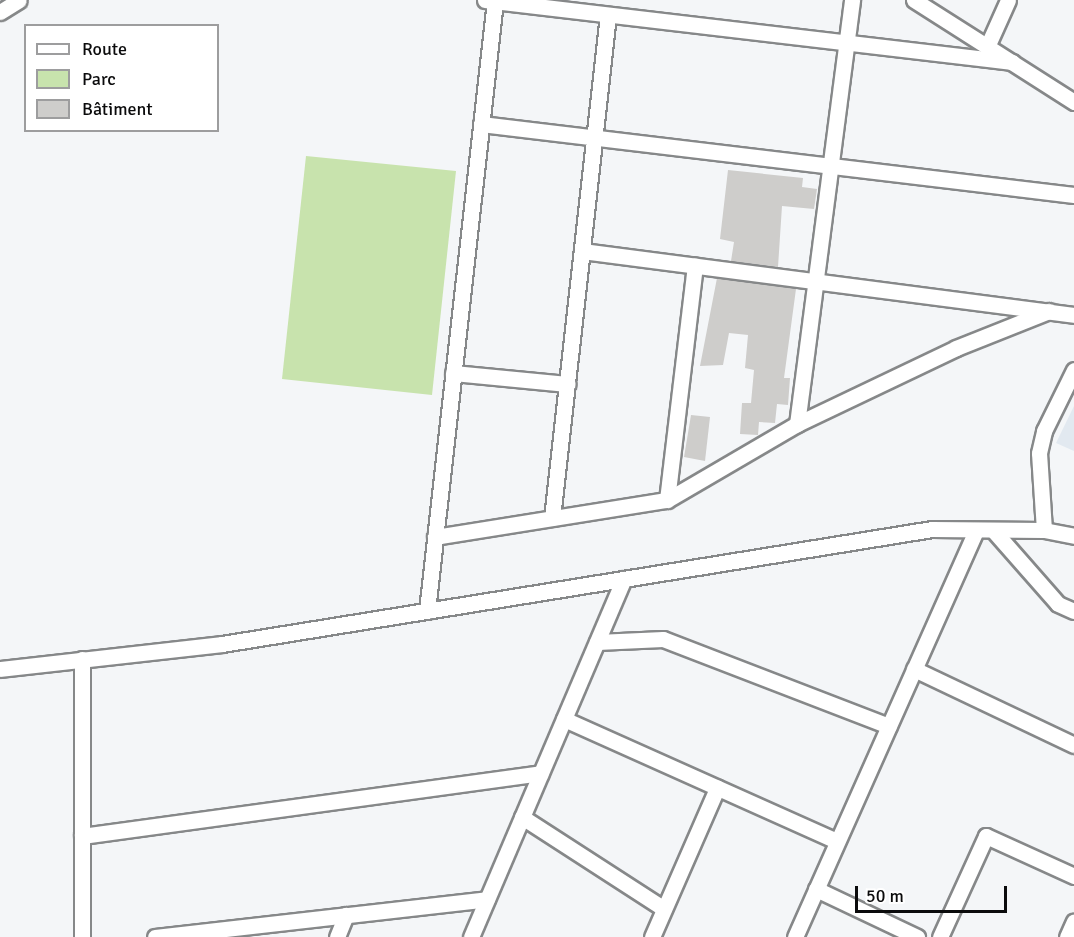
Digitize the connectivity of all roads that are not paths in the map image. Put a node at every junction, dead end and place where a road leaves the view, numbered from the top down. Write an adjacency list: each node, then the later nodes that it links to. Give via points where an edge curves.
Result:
1 (19, 0): 7 (street)
2 (852, 0): 9 (street)
3 (914, 0): 10 (street)
4 (1008, 0): 10 (street)
5 (490, 1): 6 (street); 13 (street)
6 (513, 2): 8 (street)
7 (0, 12)
8 (608, 15): 9 (street); 14 (street)
9 (847, 43): 11 (street); 15 (street)
10 (987, 47): 11 (street)
11 (1012, 62): 12 (street)
12 (1074, 102)
13 (481, 124): 14 (street); 23 (street)
14 (594, 138): 15 (street); 17 (street)
15 (831, 166): 16 (street); 19 (street)
16 (1074, 195)
17 (582, 251): 18 (street); 24 (street)
18 (695, 266): 19 (street); 26 (street)
19 (815, 281): 20 (street); 25 (street)
20 (1049, 311): 21 (street); 25 (street, via 956,348)
21 (1074, 315)
22 (1074, 370): 30 (street, via 1044,431 1039,453)
23 (453, 373): 24 (street); 32 (street)
24 (567, 384): 27 (street)
25 (797, 424): 26 (street)
26 (667, 500): 27 (street)
27 (552, 518): 32 (street)
28 (976, 530): 29 (street); 33 (street, via 932,530); 39 (street)
29 (993, 530): 30 (street); 35 (street, via 1058,604)
30 (1044, 530): 31 (street)
31 (1074, 536)
32 (435, 537): 34 (street)
33 (624, 579): 34 (street); 36 (street)
34 (427, 611): 37 (street, via 222,644)
35 (1074, 611)
36 (597, 642): 40 (street); 41 (street, via 663,639)
37 (82, 659): 38 (street); 46 (street)
38 (0, 669)
39 (914, 669): 41 (street); 42 (street)
40 (564, 719): 43 (street); 44 (street)
41 (888, 726): 47 (street)
42 (1074, 745)
43 (541, 773): 45 (street); 46 (street)
44 (717, 788): 47 (street); 51 (street)
45 (522, 817): 50 (street); 51 (street)
46 (82, 836): 55 (street)
47 (837, 841): 49 (street)
48 (1074, 876): 61 (street, via 986,836)
49 (816, 889): 59 (street); 60 (street)
50 (487, 898): 52 (street); 54 (street)
51 (664, 909): 58 (street)
52 (346, 915): 56 (street); 57 (street)
53 (1074, 921): 62 (street)
54 (477, 935)
55 (82, 937)
56 (154, 937)
57 (338, 937)
58 (652, 937)
59 (795, 937)
60 (917, 937)
61 (940, 937)
62 (1067, 937)

